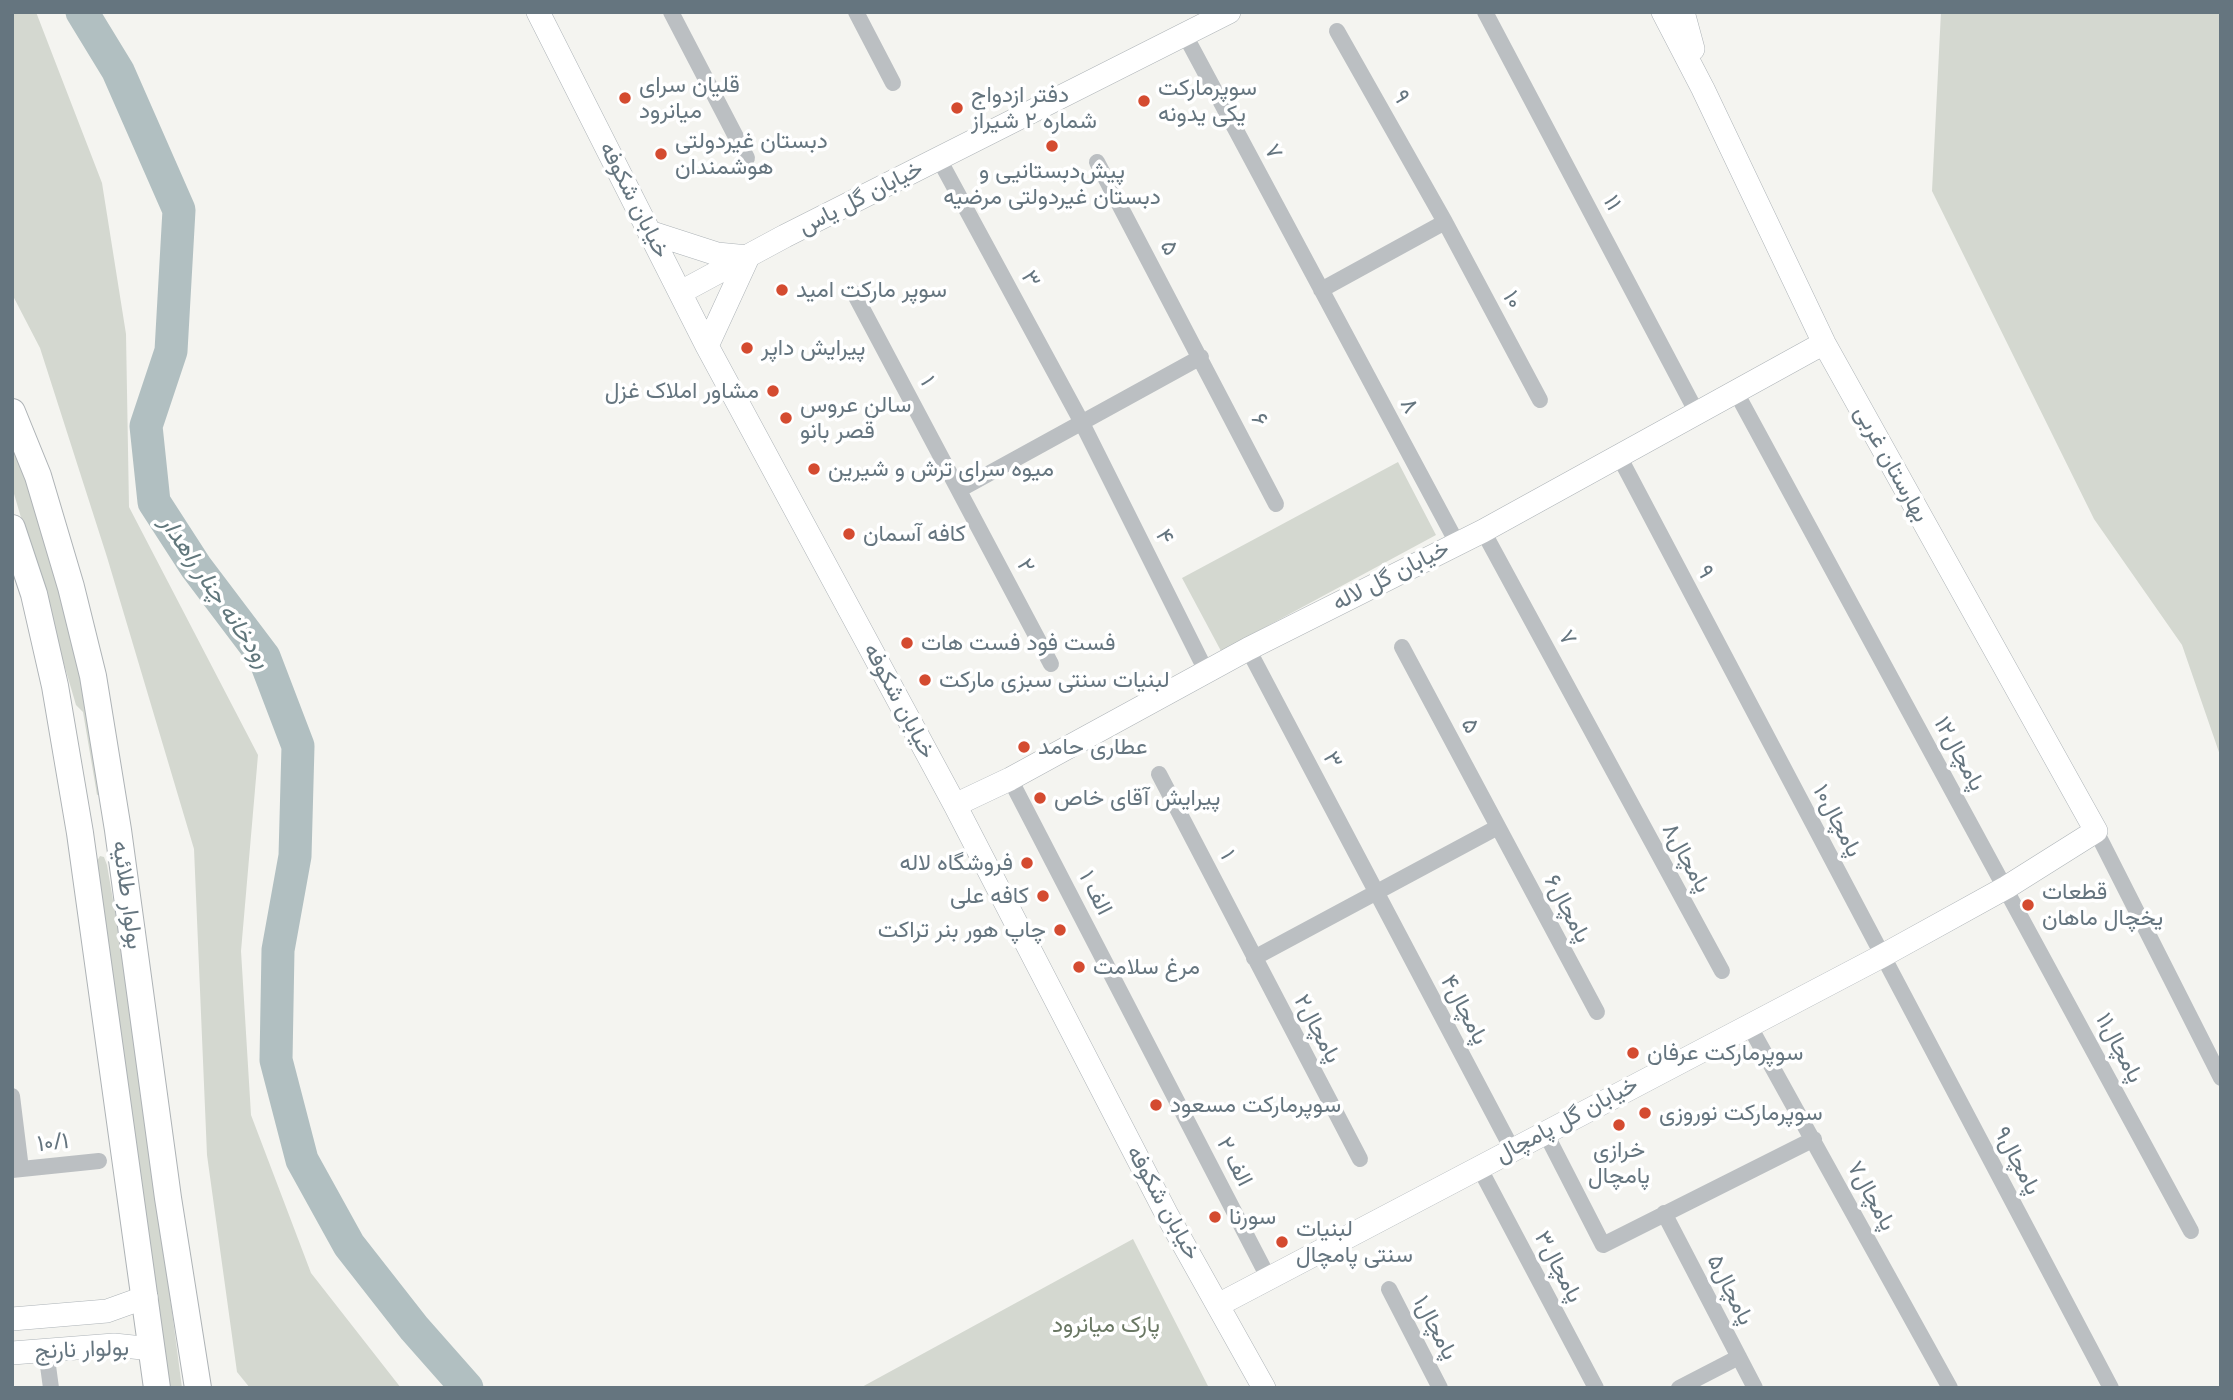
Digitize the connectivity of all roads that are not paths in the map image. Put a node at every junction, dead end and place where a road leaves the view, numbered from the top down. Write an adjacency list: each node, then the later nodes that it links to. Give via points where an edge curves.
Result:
1 (538, 12): 16 (street, خیابان شکوفه)
2 (671, 12): 12 (street)
3 (856, 12): 10 (street)
4 (1229, 12): 9 (street, خیابان گل یاس)
5 (1485, 12): 27 (street, ۱۱)
6 (1663, 12): 11 (street, بهارستان غربی)
7 (1683, 12): 11 (street, بهارستان غربی)
8 (1337, 31): 15 (street, ۹)
9 (1185, 35): 13 (street, خیابان گل یاس); 18 (street, ۷)
10 (893, 83)
11 (1703, 89): 21 (street, بهارستان غربی)
12 (747, 158)
13 (939, 159): 17 (street, خیابان گل یاس); 28 (street, ۳)
14 (1097, 162): 23 (street, ۵)
15 (1445, 222): 18 (street); 25 (street, ۱۰)
16 (649, 232): 17 (street, via 717,254); 19 (street, خیابان شکوفه)
17 (748, 257): 19 (street, خیابان گل یاس); 22 (street)
18 (1321, 290): 34 (street, ۸)
19 (681, 292): 22 (street, خیابان شکوفه)
20 (854, 293): 30 (street, ۱)
21 (1824, 343): 24 (street, خیابان گل لاله); 46 (street, بهارستان غربی)
22 (707, 346): 43 (street, خیابان شکوفه)
23 (1201, 356): 28 (street); 31 (street, ۶)
24 (1737, 394): 27 (street, خیابان گل لاله); 48 (street, پامچال۱۲)
25 (1540, 400)
26 (12, 412): 45 (main road, بولوار طلائیه, via 38,476 71,586 93,676)
27 (1698, 415): 29 (street, خیابان گل لاله)
28 (1081, 421): 30 (street); 38 (street, ۴)
29 (1620, 458): 33 (street, خیابان گل لاله); 39 (street, ۹)
30 (960, 490): 37 (street, ۲)
31 (1276, 504)
32 (12, 528): 47 (main road, بولوار طلائیه, via 34,594 55,686)
33 (1483, 531): 34 (street, خیابان گل لاله); 40 (street, ۷)
34 (1457, 543): 36 (street, خیابان گل لاله)
35 (1402, 647): 44 (street, ۵)
36 (1248, 649): 38 (street, خیابان گل لاله); 49 (street, ۳)
37 (1051, 664)
38 (1207, 673): 42 (street, خیابان گل لاله)
39 (1751, 707): 50 (street, پامچال۱۰)
40 (1611, 767): 52 (street, پامچال۸)
41 (1159, 774): 51 (street, ۱)
42 (1010, 779): 43 (street, خیابان گل لاله); 55 (street, ۱ الف)
43 (956, 805): 70 (street, خیابان شکوفه, via 1166,1213)
44 (1498, 827): 49 (street); 53 (street, پامچال۶)
45 (118, 830): 47 (main road); 80 (main road, بولوار طلائیه)
46 (2096, 831): 48 (street, خیابان گل پامچال); 56 (street)
47 (80, 833): 69 (main road, بولوار طلائیه)
48 (2007, 887): 50 (street, خیابان گل پامچال); 66 (street, پامچال۱۱)
49 (1375, 893): 51 (street); 60 (street, پامچال۴)
50 (1882, 956): 54 (street, خیابان گل پامچال); 87 (street, پامچال۹)
51 (1254, 958): 61 (street, پامچال۲)
52 (1722, 971)
53 (1597, 1012)
54 (1751, 1027): 58 (street, خیابان گل پامچال); 59 (street, پامچال۷)
55 (1140, 1029): 67 (street, ۲ الف)
56 (2221, 1078)
57 (12, 1096): 64 (street)
58 (1545, 1132): 60 (street, خیابان گل پامچال); 65 (street, via 1603,1245)
59 (1814, 1139): 65 (street); 86 (street, پامچال۷)
60 (1512, 1149): 63 (street, خیابان گل پامچال)
61 (1360, 1159)
62 (99, 1161): 64 (street, ۱۰/۱)
63 (1479, 1167): 67 (street, خیابان گل پامچال); 83 (street, پامچال۳)
64 (17, 1170)
65 (1664, 1213): 77 (street, پامچال۵)
66 (2191, 1231)
67 (1269, 1279): 70 (street, خیابان گل پامچال)
68 (1389, 1289): 82 (street, پامچال۱)
69 (146, 1297): 71 (street, بولوار نارنج); 74 (main road, بولوار طلائیه)
70 (1220, 1304): 81 (street, خیابان شکوفه)
71 (107, 1311): 72 (street, بولوار نارنج); 73 (street, via 121,1326)
72 (12, 1319)
73 (114, 1345): 74 (street, بولوار نارنج); 75 (street, بولوار نارنج)
74 (152, 1349): 79 (main road, بولوار طلائیه)
75 (46, 1351): 76 (street, بولوار نارنج); 78 (street)
76 (12, 1353)
77 (1739, 1357): 84 (street); 85 (street, پامچال۵)
78 (51, 1388)
79 (157, 1388)
80 (198, 1388)
81 (1264, 1388)
82 (1440, 1388)
83 (1596, 1388)
84 (1679, 1388)
85 (1755, 1388)
86 (1950, 1388)
87 (2111, 1388)

